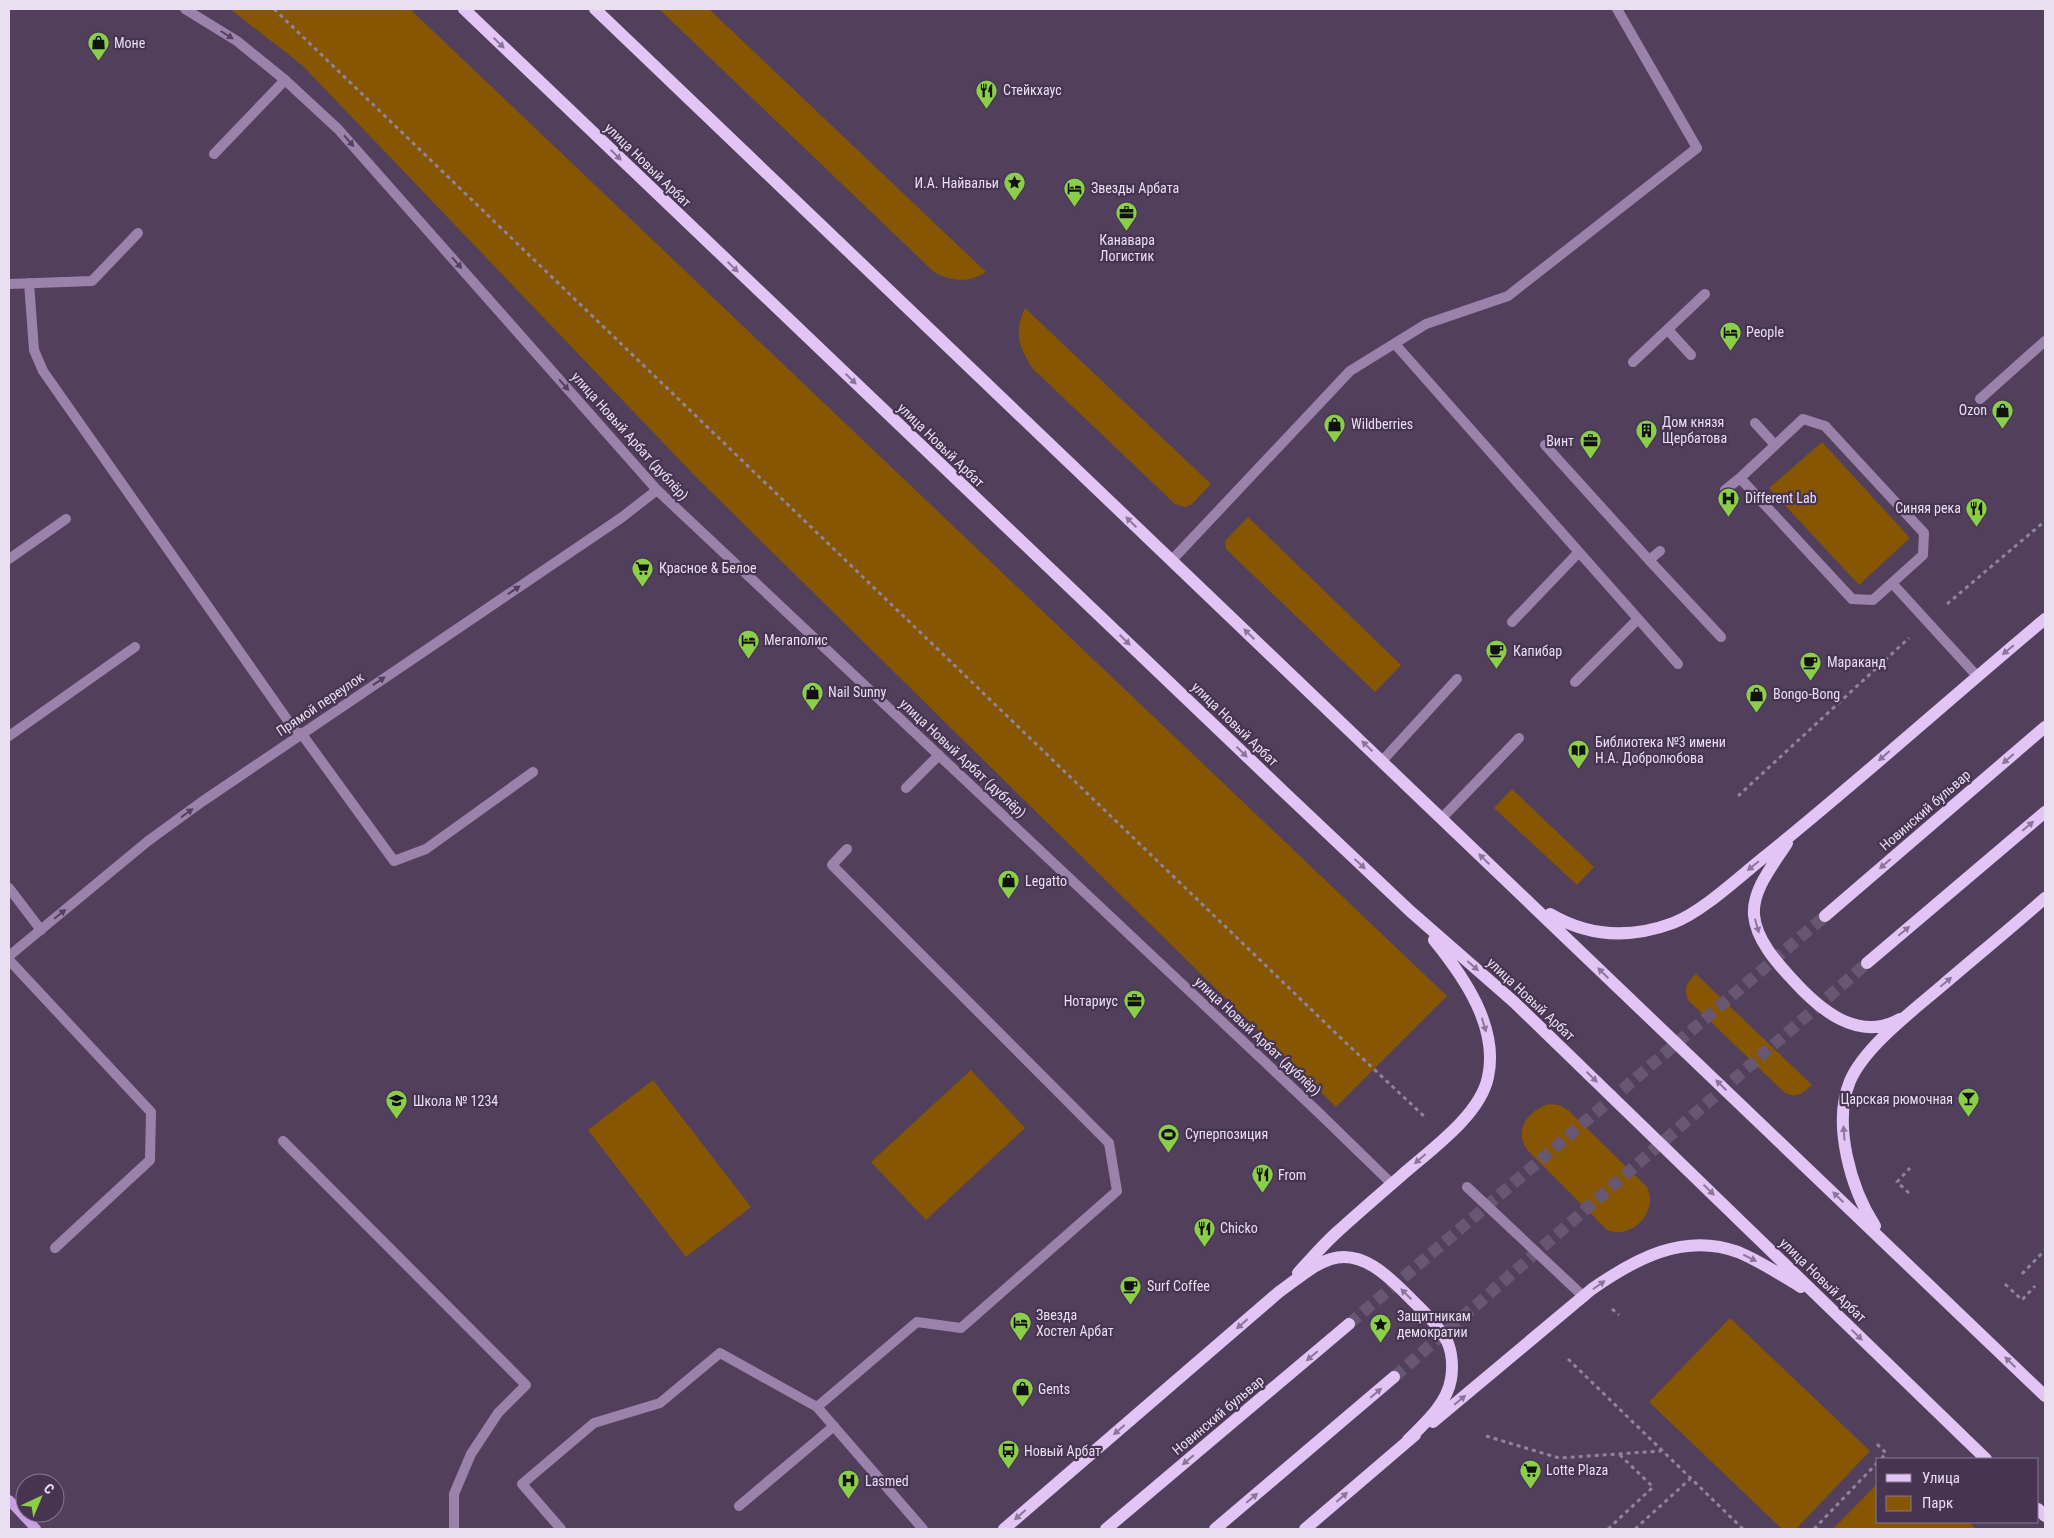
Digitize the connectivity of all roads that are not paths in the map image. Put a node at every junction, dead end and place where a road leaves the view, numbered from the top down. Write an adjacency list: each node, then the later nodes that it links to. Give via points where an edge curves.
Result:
1 (185, 9): 5 (street, улица Новый Арбат (дублёр), one-way to 5, via 237,41)
2 (464, 9): 54 (main road, улица Новый Арбат, one-way to 54)
3 (595, 9): 27 (main road, one-way to 3)
4 (1617, 9): 13 (street, via 1697,148 1508,296 1426,324)
5 (285, 80): 6 (street); 21 (street, улица Новый Арбат (дублёр), one-way to 21, via 338,129)
6 (214, 154)
7 (138, 233): 8 (street, via 92,281)
8 (29, 283): 9 (street); 40 (street, via 34,350 43,371)
9 (9, 284)
10 (1705, 294): 11 (street)
11 (1668, 330): 14 (street); 15 (street)
12 (2045, 342): 16 (street)
13 (1395, 344): 25 (street); 27 (street, via 1350,371)
14 (1691, 355)
15 (1633, 362)
16 (1980, 399)
17 (1754, 422): 19 (street)
18 (1545, 445): 28 (street)
19 (1775, 445): 20 (street); 29 (street, via 1803,419 1825,426 1924,533 1922,555)
20 (1740, 478): 22 (street); 29 (street, via 1852,599 1873,600)
21 (657, 490): 40 (street, Прямой переулок, one-way to 21, via 621,518); 43 (street, улица Новый Арбат (дублёр))
22 (1725, 490)
23 (66, 519): 26 (street)
24 (1660, 551): 28 (street)
25 (1579, 552): 30 (street); 32 (street)
26 (9, 560)
27 (1172, 560): 44 (main road, one-way to 27)
28 (1649, 560): 33 (street)
29 (1892, 583): 36 (street)
30 (1638, 619): 35 (street); 38 (street)
31 (2045, 619): 36 (main road, one-way to 36)
32 (1512, 622)
33 (1721, 636)
34 (135, 647): 41 (street)
35 (1678, 664)
36 (1977, 676): 49 (main road, one-way to 49)
37 (1457, 679): 44 (street)
38 (1575, 682)
39 (2045, 727): 55 (main road, Новинский бульвар, one-way to 55)
40 (299, 734): 45 (street, via 394,860 426,849); 56 (street, Прямой переулок, one-way to 40, via 148,842)
41 (9, 736)
42 (1519, 738): 48 (street)
43 (939, 754): 46 (street); 62 (street, улица Новый Арбат (дублёр))
44 (1382, 761): 48 (main road)
45 (533, 772)
46 (906, 788)
47 (2045, 812): 59 (main road, one-way to 47)
48 (1442, 818): 52 (main road, one-way to 48)
49 (1791, 835): 52 (main road, one-way to 52, via 1703,906 1675,922 1642,932 1605,934 1568,925); 60 (main road, one-way to 60, via 1756,898 1755,920 1761,939 1781,968 1828,1014 1844,1022 1868,1027 1883,1026)
50 (847, 849): 72 (street, via 832,865 1109,1143 1117,1190 961,1328 917,1322)
51 (9, 888): 56 (street)
52 (1519, 892): 64 (main road, one-way to 52)
53 (2045, 898): 60 (main road, one-way to 53)
54 (1410, 911): 62 (main road, one-way to 62, via 1453,963 1478,1006 1491,1060 1488,1080 1468,1114); 68 (main road, улица Новый Арбат, one-way to 68, via 1514,1002)
55 (1825, 916)
56 (41, 930): 57 (street, Прямой переулок)
57 (9, 956)
58 (9, 960): 65 (street, via 151,1112 150,1160)
59 (1867, 963)
60 (1909, 1014): 64 (main road, one-way to 60, via 1868,1215 1849,1162 1843,1120 1845,1096 1859,1064)
61 (283, 1141): 79 (street, via 526,1385 498,1413 471,1454 454,1494)
62 (1392, 1184): 66 (main road, via 1333,1236)
63 (1467, 1187): 67 (street)
64 (1886, 1242): 71 (main road, one-way to 64)
65 (56, 1248)
66 (1279, 1292): 74 (main road, one-way to 66, via 1441,1403 1452,1378 1448,1343 1435,1323 1379,1270 1365,1262 1346,1258 1332,1259 1312,1269); 82 (main road, one-way to 82)
67 (1584, 1297): 68 (main road, one-way to 68, via 1620,1270 1653,1253 1684,1246 1710,1245 1759,1262); 74 (main road, one-way to 67)
68 (1822, 1301): 75 (main road, улица Новый Арбат, one-way to 75)
69 (1349, 1324): 83 (main road, Новинский бульвар, one-way to 83)
70 (1394, 1377): 84 (main road, one-way to 70)
71 (2045, 1396)
72 (817, 1407): 73 (street); 80 (street, via 720,1353 660,1403 594,1423 522,1484)
73 (834, 1426): 77 (street); 81 (street)
74 (1408, 1440): 85 (main road, one-way to 74)
75 (1985, 1458)
76 (9, 1500): 78 (street)
77 (739, 1506)
78 (36, 1529)
79 (454, 1529)
80 (561, 1529)
81 (923, 1529)
82 (1004, 1529)
83 (1106, 1529)
84 (1215, 1529)
85 (1305, 1529)

